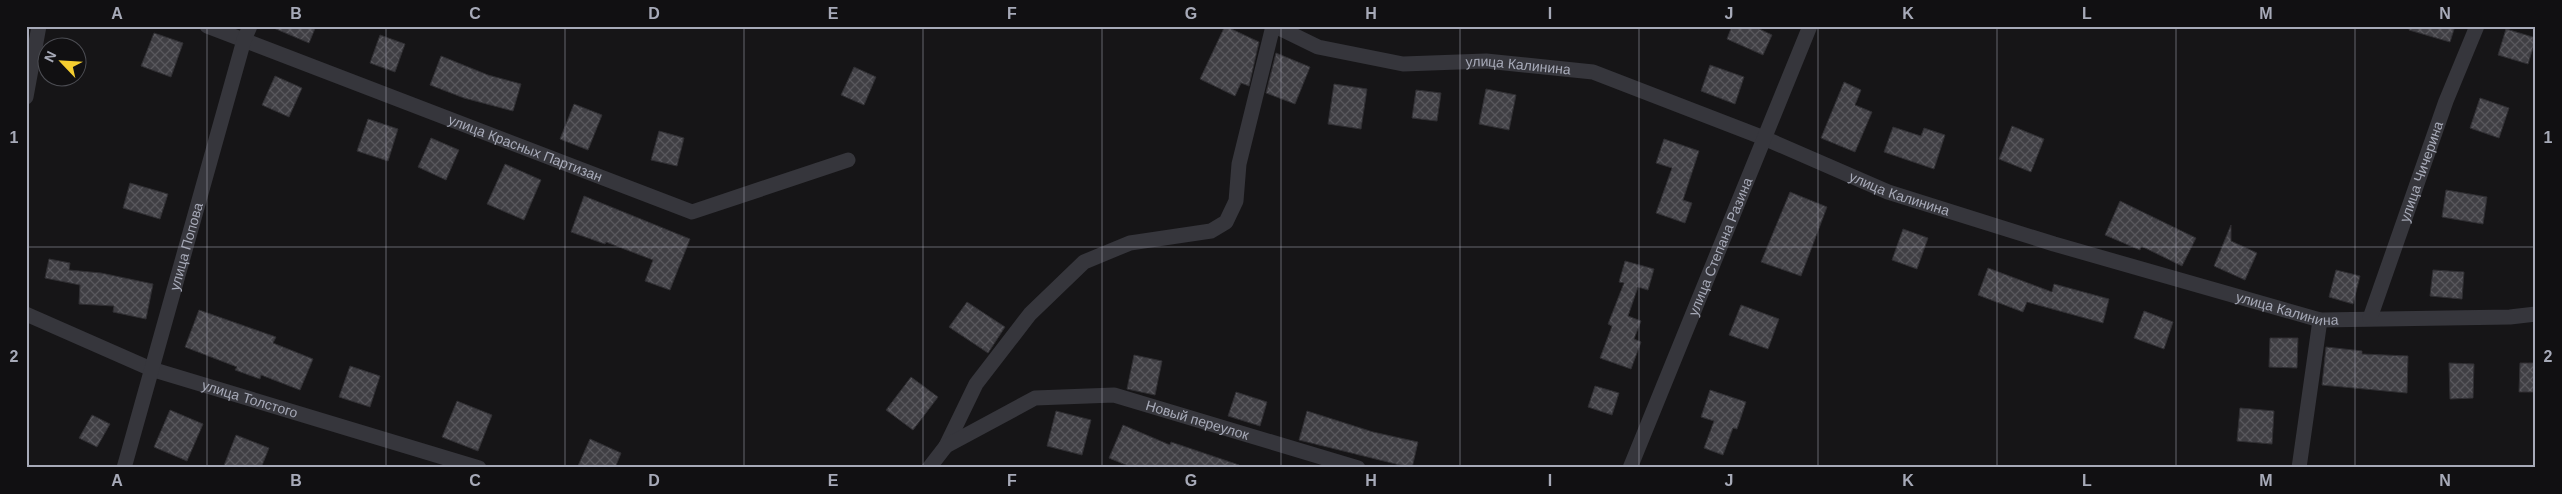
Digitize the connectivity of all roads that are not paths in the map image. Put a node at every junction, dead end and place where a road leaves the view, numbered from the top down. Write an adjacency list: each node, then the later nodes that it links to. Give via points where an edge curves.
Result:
1 (39, 26): 7 (street)
2 (207, 26): 6 (street, улица Красных Партизан)
3 (1274, 26): 8 (street, улица Калинина, via 1318,48 1403,64 1486,61 1593,72); 15 (street, via 1239,164 1236,201 1226,222 1211,231 1130,243 1084,262 1030,314 976,384)
4 (1810, 26): 8 (street, улица Степана Разина)
5 (2477, 26): 12 (street, улица Чичерина, via 2446,101)
6 (247, 33): 9 (street, улица Красных Партизан, via 692,212); 14 (street, улица Попова)
7 (26, 98)
8 (1764, 138): 13 (street, улица Калинина, via 1888,192 2054,244); 20 (street, улица Степана Разина)
9 (848, 160)
10 (26, 314): 14 (street, улица Толстого)
11 (2536, 314): 12 (street, улица Калинина)
12 (2370, 318): 13 (street, улица Калинина)
13 (2320, 320): 21 (street)
14 (151, 369): 16 (street, улица Попова); 17 (street, улица Толстого)
15 (946, 446): 18 (street); 19 (street, Новый переулок, via 1035,398 1114,395)
16 (124, 468)
17 (479, 468)
18 (929, 468)
19 (1358, 468)
20 (1630, 468)
21 (2299, 468)

